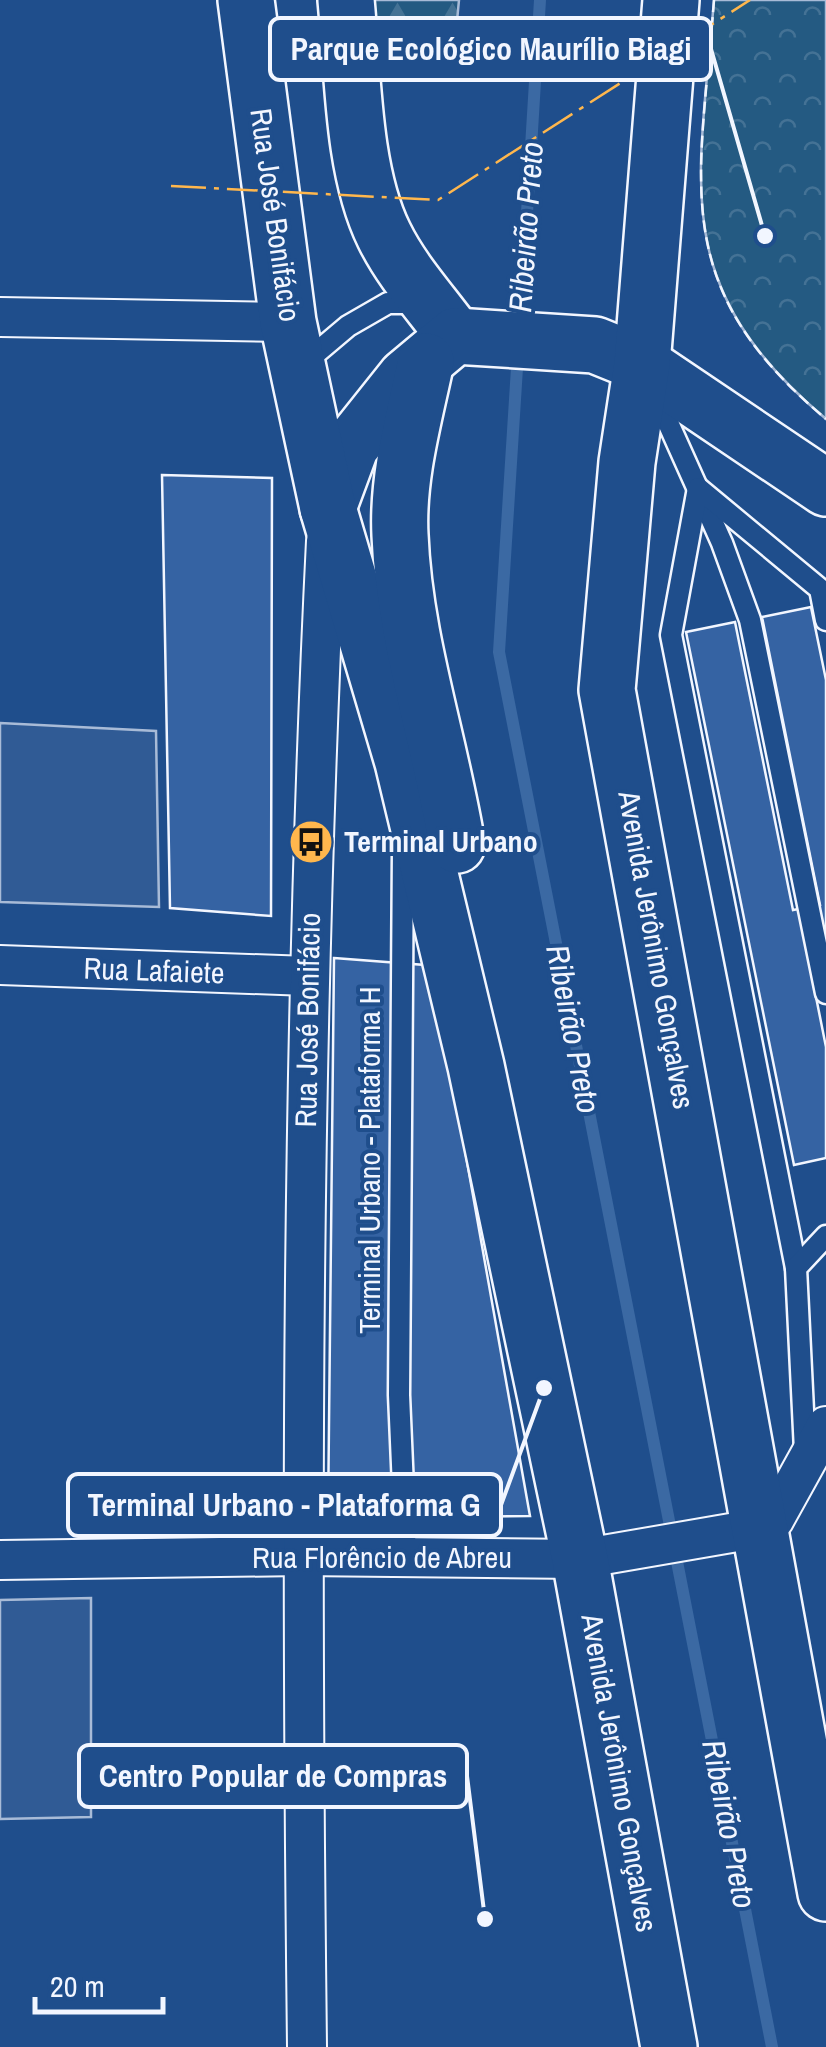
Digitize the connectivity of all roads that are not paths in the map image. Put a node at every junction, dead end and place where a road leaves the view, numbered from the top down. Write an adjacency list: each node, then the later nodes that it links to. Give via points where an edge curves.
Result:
1 (246, 0): 6 (main road, Rua José Bonifácio)
2 (346, 0): 5 (main road, via 362,154 383,232)
3 (672, 0): 7 (main road, Avenida Jerônimo Gonçalves)
4 (0, 317): 6 (street)
5 (445, 334): 6 (lane, via 388,303 307,356); 7 (main road); 10 (main road, via 351,446); 13 (main road, via 403,471 400,534 412,641 443,758 462,874)
6 (293, 347): 10 (main road, Rua José Bonifácio)
7 (618, 355): 8 (lane); 9 (main road); 21 (main road, Avenida Jerônimo Gonçalves, via 626,462 607,690)
8 (698, 488): 11 (lane, via 820,589); 16 (lane, via 750,620); 18 (lane, via 671,635)
9 (826, 488)
10 (328, 508): 12 (main road, Avenida Jerônimo Gonçalves); 15 (street, Rua José Bonifácio)
11 (826, 620)
12 (403, 762): 13 (main road, Avenida Jerônimo Gonçalves); 23 (lane, Terminal Urbano - Plataforma H, via 398,1395)
13 (446, 935): 24 (main road, Avenida Jerônimo Gonçalves)
14 (0, 965): 15 (street, Rua Lafaiete)
15 (308, 976): 22 (street, Rua José Bonifácio)
16 (826, 993)
17 (826, 1236): 18 (lane)
18 (796, 1268): 20 (lane)
19 (826, 1426): 20 (street)
20 (805, 1463): 21 (street, via 784,1509)
21 (741, 1532): 24 (street, Rua Florêncio de Abreu); 26 (main road, Avenida Jerônimo Gonçalves)
22 (301, 1556): 23 (street, Rua Florêncio de Abreu); 25 (street, Rua Florêncio de Abreu); 27 (street, Rua José Bonifácio)
23 (406, 1557): 24 (street, Rua Florêncio de Abreu)
24 (601, 1557): 28 (main road, Avenida Jerônimo Gonçalves)
25 (0, 1560)
26 (826, 1894)
27 (306, 2047)
28 (669, 2047)

